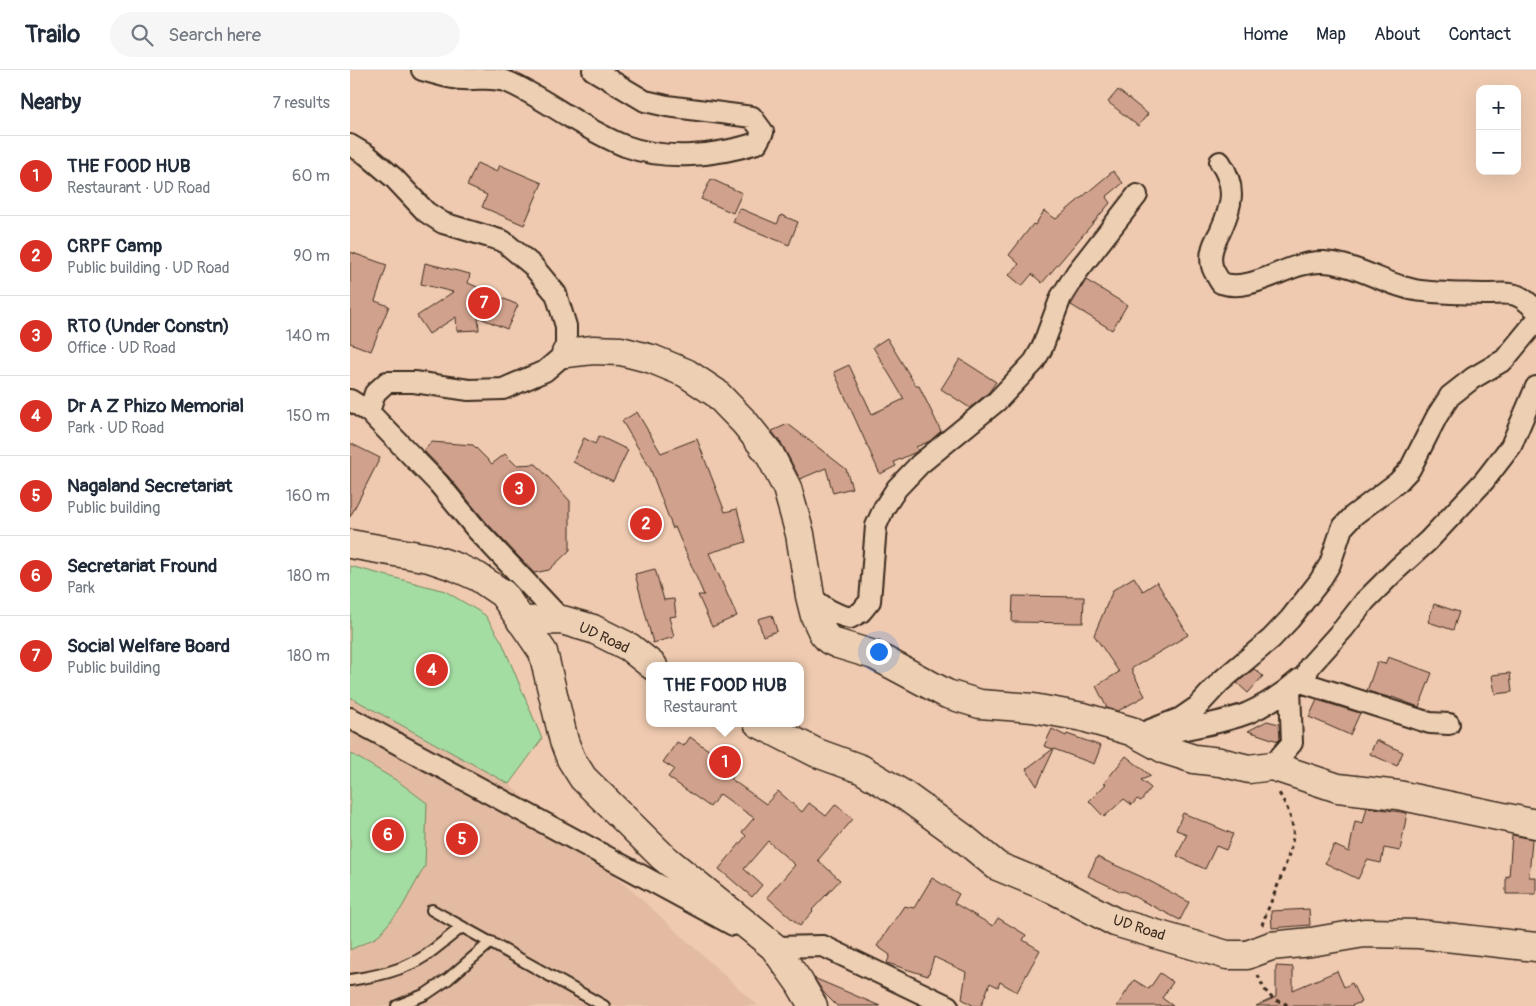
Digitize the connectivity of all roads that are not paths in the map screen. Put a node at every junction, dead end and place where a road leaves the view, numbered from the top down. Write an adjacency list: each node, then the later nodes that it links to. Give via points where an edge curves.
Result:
1 (422, 70): 2 (street, via 462,80 491,78 505,81 607,138 658,154 693,155 743,148 757,143 762,132 752,117 645,101)
2 (594, 70)
3 (350, 145): 8 (street, via 394,178 426,212 443,223 503,241 532,265 556,294 566,326)
4 (1220, 162): 6 (street, via 1227,172 1232,194 1223,226 1211,250 1212,267 1221,283 1230,286 1245,284 1306,263 1324,262 1414,289 1517,295)
5 (1137, 195): 13 (street, via 1061,297 1034,362 997,401 920,464 897,488 876,526 870,601 850,618 825,609)
6 (1536, 310)
7 (1536, 321): 21 (street, via 1504,360 1450,396 1410,469 1342,528 1326,570 1290,619 1197,707 1181,718)
8 (566, 353): 11 (street, via 545,371 503,389 469,390 414,382 387,382 375,393); 13 (main road, via 621,351 652,359 686,373 716,393 769,453 787,488 800,534)
9 (1536, 387): 17 (street, via 1511,446 1484,481 1365,602)
10 (350, 400): 11 (street)
11 (369, 412): 14 (street)
12 (350, 544): 15 (main road, via 429,558 456,567 503,594)
13 (810, 596): 21 (main road, via 815,616 829,640 874,656 948,694 980,704 1033,708)
14 (562, 620): 15 (main road, UD Road); 16 (main road, UD Road, via 593,629 628,647)
15 (521, 621): 27 (main road, via 542,652 564,741 570,759 583,778 663,857)
16 (648, 662)
17 (1297, 685): 19 (street, via 1430,723); 21 (street, via 1247,713 1176,731); 22 (street, via 1292,743)
18 (350, 718): 27 (street)
19 (1449, 724)
20 (766, 727): 28 (main road, UD Road, via 861,770 911,800 997,866 1053,889 1115,922 1227,955 1248,955 1271,946 1364,933 1419,934)
21 (1137, 729): 22 (main road, via 1166,750 1194,759 1249,769)
22 (1275, 779): 23 (main road, via 1398,795)
23 (1536, 824)
24 (432, 910): 25 (lane)
25 (462, 927): 26 (lane); 29 (lane, via 424,956 398,969)
26 (491, 942): 30 (lane, via 426,994); 31 (lane)
27 (774, 947): 32 (main road); 33 (street, via 822,946)
28 (1536, 947)
29 (350, 980)
30 (397, 1006)
31 (604, 1006)
32 (813, 1006)
33 (948, 1006)

